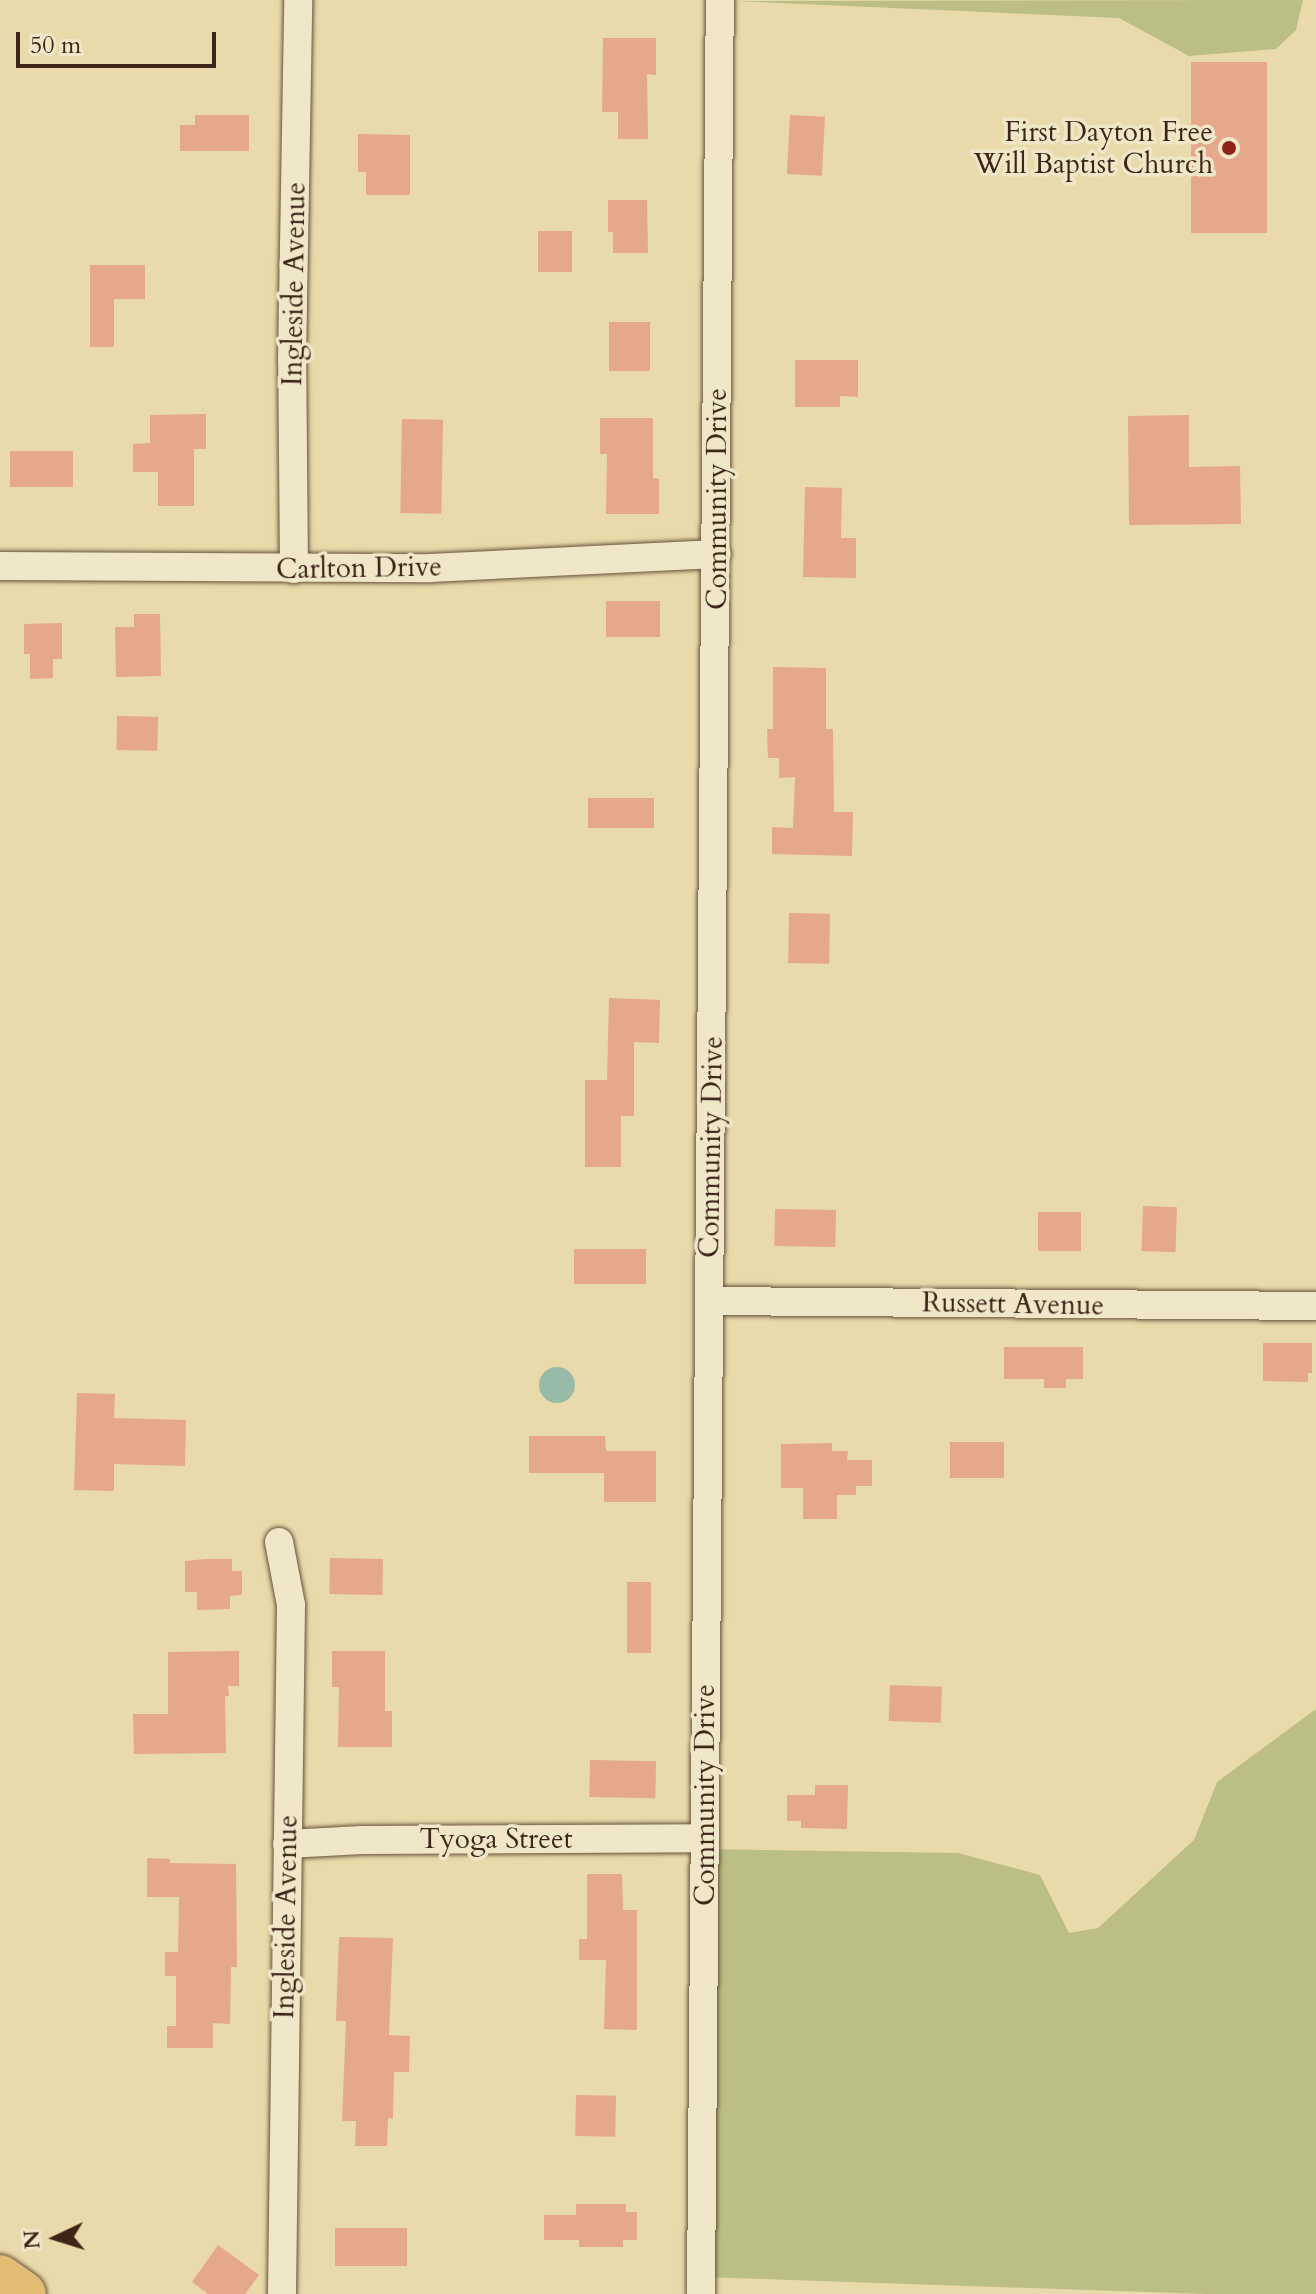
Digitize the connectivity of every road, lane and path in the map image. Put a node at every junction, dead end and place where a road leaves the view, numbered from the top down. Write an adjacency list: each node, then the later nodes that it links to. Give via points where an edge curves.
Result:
1 (298, 0): 5 (street, Ingleside Avenue)
2 (720, 0): 3 (street, Community Drive)
3 (717, 554): 5 (street, Carlton Drive); 6 (street, Community Drive)
4 (0, 566): 5 (street, Carlton Drive)
5 (294, 569)
6 (709, 1301): 7 (street, Russett Avenue); 9 (street, Community Drive)
7 (1316, 1306)
8 (279, 1542): 10 (street, Ingleside Avenue, via 291,1605)
9 (704, 1838): 10 (street, Tyoga Street); 14 (street, Community Drive)
10 (287, 1844): 13 (street, Ingleside Avenue)
11 (0, 2277): 12 (main road)
12 (24, 2294)
13 (282, 2294)
14 (701, 2294)

